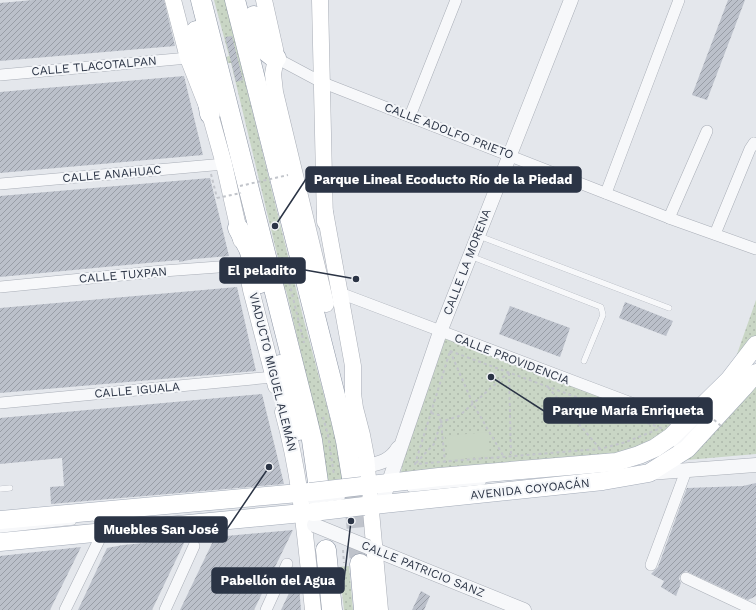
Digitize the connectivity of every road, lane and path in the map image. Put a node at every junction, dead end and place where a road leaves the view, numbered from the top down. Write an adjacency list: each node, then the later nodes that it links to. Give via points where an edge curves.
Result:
1 (173, 0): 11 (main road, VIADUCTO MIGUEL ALEMÁN)
2 (189, 0): 15 (highway)
3 (201, 0): 71 (highway, VIADUCTO MIGUEL ALEMÁN, via 305,411)
4 (235, 0): 52 (highway, VIADUCTO MIGUEL ALEMÁN)
5 (250, 0): 12 (highway, via 262,47 270,56)
6 (264, 0): 12 (main road, VIADUCTO MIGUEL ALEMÁN)
7 (320, 0): 14 (main road)
8 (456, 0): 16 (street)
9 (570, 0): 19 (street, CALLE LA MORENA)
10 (679, 0): 26 (street)
11 (188, 58): 13 (street, CALLE TLACOTALPAN); 15 (main road, VIADUCTO MIGUEL ALEMÁN)
12 (276, 58): 14 (street, CALLE ADOLFO PRIETO); 35 (main road, VIADUCTO MIGUEL ALEMÁN, via 273,69 275,92)
13 (0, 75)
14 (321, 82): 16 (street, CALLE ADOLFO PRIETO); 35 (main road, via 325,212)
15 (210, 114): 20 (main road, VIADUCTO MIGUEL ALEMÁN)
16 (410, 116): 19 (street, CALLE ADOLFO PRIETO)
17 (707, 131): 27 (street)
18 (756, 144): 29 (street, via 752,144)
19 (509, 155): 26 (street, CALLE ADOLFO PRIETO); 30 (street, CALLE LA MORENA)
20 (224, 164): 23 (street, CALLE ANAHUAC); 28 (main road, VIADUCTO MIGUEL ALEMÁN)
21 (288, 175): 24 (path, bridge)
22 (213, 182): 25 (path, bridge, via 217,198)
23 (0, 184)
24 (240, 186)
25 (241, 193)
26 (606, 193): 27 (street, CALLE ADOLFO PRIETO)
27 (669, 218): 29 (street, CALLE ADOLFO PRIETO)
28 (238, 228): 33 (main road, VIADUCTO MIGUEL ALEMÁN); 71 (highway, via 257,271 288,402 302,439)
29 (715, 234): 31 (street, CALLE ADOLFO PRIETO)
30 (478, 236): 32 (street, CALLE LA MORENA); 36 (lane)
31 (756, 249)
32 (470, 255): 37 (street, CALLE LA MORENA); 41 (lane, via 601,307 602,315)
33 (246, 265): 34 (street, CALLE TUXPAN); 44 (main road, VIADUCTO MIGUEL ALEMÁN)
34 (0, 287)
35 (333, 299): 37 (street, CALLE PROVIDENCIA); 52 (highway); 65 (main road, VIADUCTO MIGUEL ALEMÁN, via 353,366 353,394)
36 (669, 308)
37 (440, 332): 54 (street, CALLE PROVIDENCIA, via 671,418); 57 (street, CALLE LA MORENA)
38 (756, 345): 54 (main road, AVENIDA COYOACÁN, via 729,380)
39 (450, 352): 42 (path); 48 (path); 51 (path)
40 (756, 354): 46 (lane)
41 (584, 361)
42 (509, 372): 45 (path); 48 (path); 60 (path)
43 (756, 373): 67 (main road, via 688,449)
44 (273, 377): 47 (street, CALLE IGUALA); 71 (main road, VIADUCTO MIGUEL ALEMÁN, via 290,435)
45 (547, 386): 59 (path); 59 (path, via 661,428)
46 (723, 395)
47 (0, 403)
48 (473, 404): 53 (path, via 459,416); 61 (path)
49 (696, 404): 55 (path, bridge)
50 (714, 406): 58 (lane)
51 (431, 413): 53 (path, via 439,415); 63 (path)
52 (342, 419): 71 (highway, VIADUCTO MIGUEL ALEMÁN, via 346,441)
53 (441, 422): 62 (path); 63 (path, via 434,444)
54 (683, 426): 71 (main road, AVENIDA COYOACÁN, via 655,448 616,462)
55 (721, 426)
56 (328, 435): 71 (path)
57 (405, 435): 65 (street, via 390,458); 71 (street, CALLE LA MORENA)
58 (672, 447)
59 (600, 449): 60 (path)
60 (511, 456): 61 (path)
61 (504, 457): 62 (path)
62 (445, 462): 63 (path)
63 (415, 464)
64 (756, 464): 66 (street, AVENIDA COYOACÁN)
65 (367, 466): 71 (main road, VIADUCTO MIGUEL ALEMÁN)
66 (686, 471): 67 (street, AVENIDA COYOACÁN); 84 (street)
67 (649, 473): 71 (main road, AVENIDA COYOACÁN, via 603,481)
68 (488, 482): 71 (lane)
69 (10, 488): 70 (lane)
70 (0, 489)
71 (345, 496): 72 (lane); 73 (main road); 77 (main road); 82 (main road, VIADUCTO MIGUEL ALEMÁN); 82 (street, CALLE PATRICIO SANZ, bridge); 89 (main road, VIADUCTO MIGUEL ALEMÁN)
72 (196, 517)
73 (0, 520)
74 (88, 521): 77 (lane)
75 (81, 522): 78 (lane)
76 (120, 523): 77 (lane)
77 (99, 526): 79 (main road); 86 (street)
78 (0, 530)
79 (0, 542)
80 (194, 546): 87 (street)
81 (326, 550): 90 (highway)
82 (368, 554): 91 (highway, VIADUCTO MIGUEL ALEMÁN); 92 (main road, VIADUCTO MIGUEL ALEMÁN); 93 (street, CALLE PATRICIO SANZ)
83 (287, 564): 88 (street)
84 (651, 565)
85 (686, 578): 94 (street)
86 (65, 610)
87 (165, 610)
88 (266, 610)
89 (313, 610)
90 (332, 610)
91 (364, 610)
92 (380, 610)
93 (524, 610)
94 (754, 610)

